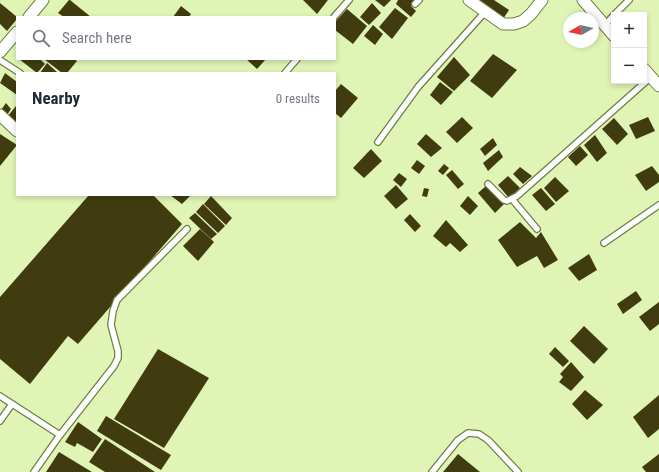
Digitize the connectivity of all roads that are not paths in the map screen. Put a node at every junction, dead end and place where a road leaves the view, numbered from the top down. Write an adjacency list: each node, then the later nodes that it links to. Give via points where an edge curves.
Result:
1 (43, 0): 9 (street)
2 (350, 0): 10 (lane)
3 (469, 0): 7 (street)
4 (542, 0): 7 (street, via 523,21 514,24 503,24)
5 (583, 0): 12 (street)
6 (629, 0): 8 (lane)
7 (486, 12): 23 (lane, via 418,87)
8 (617, 12)
9 (30, 16)
10 (335, 16)
11 (611, 18): 12 (lane)
12 (604, 25): 14 (street)
13 (16, 33): 15 (street)
14 (611, 33)
15 (0, 52)
16 (0, 60): 18 (lane)
17 (296, 60): 19 (lane)
18 (18, 72)
19 (286, 72)
20 (651, 77): 25 (lane)
21 (0, 115): 22 (street)
22 (16, 130)
23 (378, 142)
24 (488, 184): 25 (lane, via 504,200)
25 (512, 199): 28 (lane)
26 (659, 204): 29 (lane)
27 (187, 229): 33 (lane, via 118,300 111,325 118,358)
28 (537, 229)
29 (604, 243)
30 (0, 396): 31 (lane)
31 (12, 404): 32 (lane); 33 (lane)
32 (0, 421)
33 (60, 435): 34 (lane)
34 (34, 472)
35 (432, 472): 36 (lane, via 458,440 468,433 479,434 488,440)
36 (518, 472)

